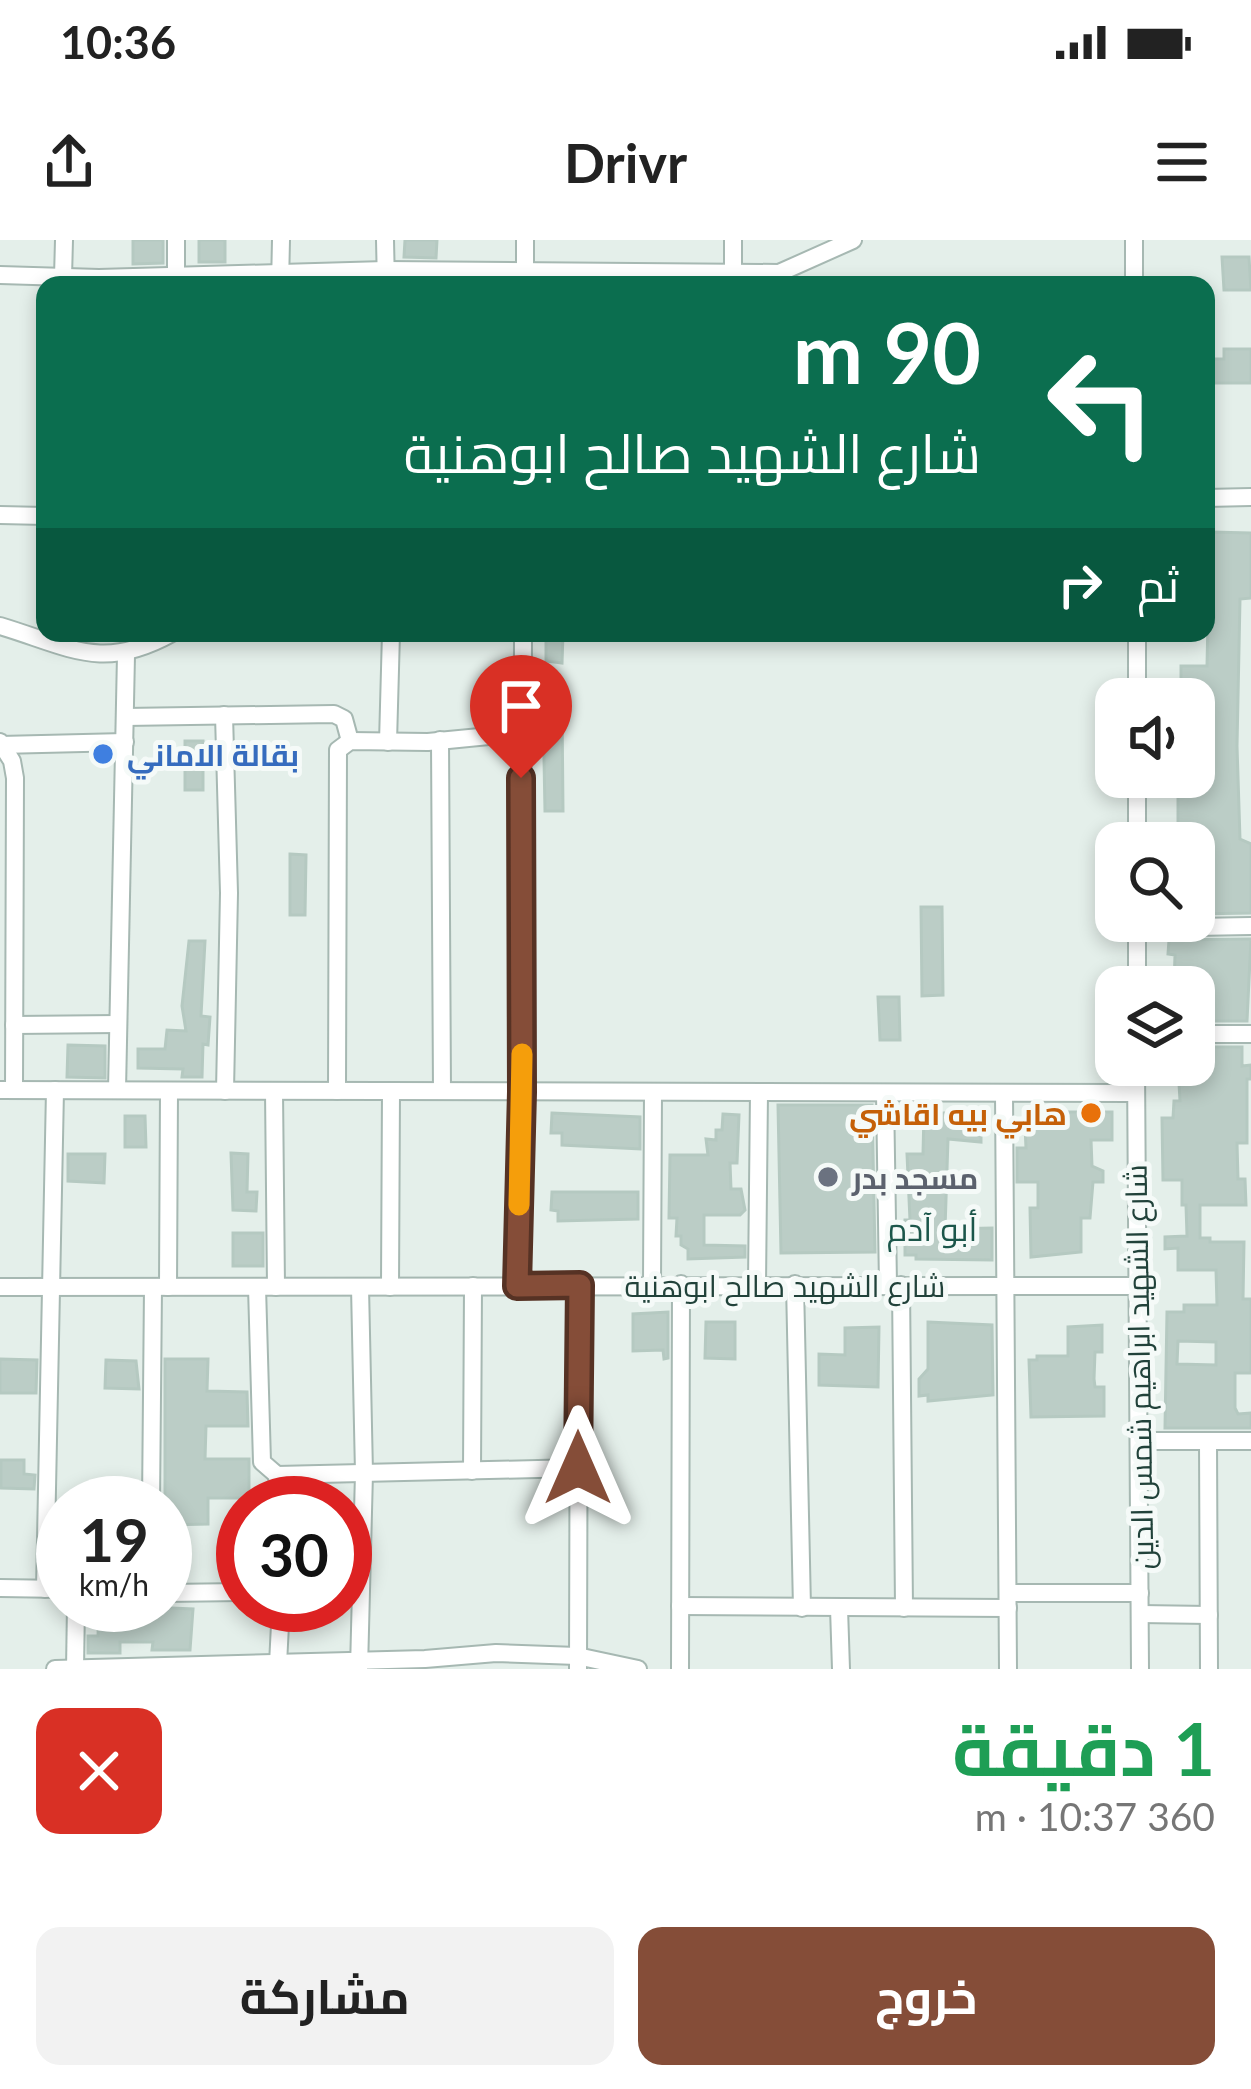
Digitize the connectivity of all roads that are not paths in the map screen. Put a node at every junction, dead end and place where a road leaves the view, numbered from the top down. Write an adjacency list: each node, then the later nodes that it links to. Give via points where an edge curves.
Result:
1 (64, 240): 12 (street)
2 (176, 240): 13 (street)
3 (281, 240): 14 (street)
4 (385, 240): 15 (street)
5 (525, 240): 16 (street)
6 (733, 240): 9 (street)
7 (853, 240): 19 (street)
8 (1134, 240): 20 (street)
9 (733, 273): 17 (street); 18 (street)
10 (0, 275): 11 (street)
11 (36, 276)
12 (63, 276)
13 (176, 276)
14 (280, 276)
15 (385, 276)
16 (525, 276)
17 (629, 276)
18 (754, 276)
19 (782, 276)
20 (1134, 276)
21 (1251, 496): 22 (street)
22 (1215, 497)
23 (0, 515): 24 (street)
24 (36, 516)
25 (0, 626): 26 (street)
26 (36, 637)
27 (53, 642): 33 (street)
28 (92, 642): 33 (street)
29 (153, 642): 34 (street)
30 (391, 642): 42 (street)
31 (523, 642): 38 (street)
32 (1137, 642): 35 (street)
33 (92, 654): 34 (street)
34 (126, 655): 37 (street)
35 (1137, 678)
36 (224, 715): 37 (street); 40 (street, via 340,715); 55 (street)
37 (125, 717): 41 (street)
38 (521, 733): 39 (street); 60 (street)
39 (440, 740): 42 (street); 59 (street)
40 (350, 741): 42 (street); 57 (street, via 335,757)
41 (125, 742): 43 (street); 47 (street)
42 (388, 742)
43 (0, 744): 46 (street, via 15,778)
44 (1215, 926): 45 (street)
45 (1251, 926)
46 (14, 1024): 47 (street); 51 (street)
47 (118, 1024): 53 (street)
48 (1215, 1034): 49 (street)
49 (1251, 1034)
50 (1135, 1086): 65 (street, شارع الشهيد ابراهيم شمس الدين)
51 (7, 1090): 52 (street)
52 (56, 1090): 53 (street); 81 (street)
53 (117, 1090): 54 (street)
54 (169, 1090): 55 (street); 77 (street)
55 (225, 1091): 56 (street)
56 (274, 1091): 57 (street); 78 (street)
57 (338, 1091): 58 (street)
58 (391, 1091): 59 (street); 80 (street)
59 (442, 1091): 60 (street)
60 (522, 1092): 61 (street); 73 (street)
61 (653, 1092): 62 (street); 66 (street)
62 (759, 1092): 63 (street); 68 (street)
63 (885, 1093): 64 (street); 71 (street)
64 (1004, 1093): 65 (street); 74 (street)
65 (1135, 1093): 75 (street, شارع الشهيد ابراهيم شمس الدين)
66 (652, 1284): 67 (street, شارع الشهيد صالح ابوهنية); 70 (street, شارع الشهيد صالح ابوهنية)
67 (681, 1284): 68 (street, شارع الشهيد صالح ابوهنية); 95 (street)
68 (757, 1284): 69 (street, شارع الشهيد صالح ابوهنية)
69 (795, 1284): 71 (street, شارع الشهيد صالح ابوهنية); 96 (street)
70 (580, 1285): 73 (street, شارع الشهيد صالح ابوهنية); 85 (street)
71 (895, 1285): 74 (street, شارع الشهيد صالح ابوهنية); 98 (street)
72 (473, 1286): 73 (street, شارع الشهيد صالح ابوهنية); 80 (street, شارع الشهيد صالح ابوهنية); 86 (street)
73 (517, 1286)
74 (1007, 1286): 75 (street, شارع الشهيد صالح ابوهنية); 94 (street)
75 (1138, 1286): 82 (street, شارع الشهيد ابراهيم شمس الدين)
76 (0, 1287): 81 (street, شارع الشهيد صالح ابوهنية)
77 (160, 1287): 78 (street, شارع الشهيد صالح ابوهنية); 81 (street, شارع الشهيد صالح ابوهنية); 90 (street)
78 (267, 1287): 79 (street, شارع الشهيد صالح ابوهنية); 88 (street, via 262,1462)
79 (360, 1287): 80 (street, شارع الشهيد صالح ابوهنية); 87 (street)
80 (390, 1287)
81 (50, 1288): 89 (street)
82 (1139, 1441): 83 (street); 93 (street, شارع الشهيد ابراهيم شمس الدين)
83 (1208, 1441): 84 (street); 100 (street)
84 (1251, 1441)
85 (578, 1468): 86 (street); 103 (street)
86 (472, 1471): 87 (street)
87 (364, 1473): 88 (street); 105 (street)
88 (277, 1475)
89 (52, 1476)
90 (152, 1476)
91 (0, 1588): 92 (street)
92 (36, 1589)
93 (1139, 1594): 94 (street); 99 (street, شارع الشهيد ابراهيم شمس الدين)
94 (1008, 1600): 98 (street); 111 (street)
95 (680, 1606): 96 (street); 109 (street)
96 (802, 1607): 97 (street)
97 (839, 1608): 98 (street); 110 (street)
98 (904, 1608)
99 (1140, 1614): 100 (street); 112 (street, شارع الشهيد ابراهيم شمس الدين)
100 (1209, 1615): 113 (street)
101 (76, 1632): 107 (street)
102 (280, 1632): 104 (street)
103 (578, 1662): 105 (street, via 496,1652); 108 (street)
104 (278, 1664): 105 (street); 107 (street)
105 (359, 1664)
106 (55, 1669): 107 (street)
107 (75, 1669)
108 (638, 1669)
109 (680, 1669)
110 (841, 1669)
111 (1008, 1669)
112 (1140, 1669)
113 (1209, 1669)

